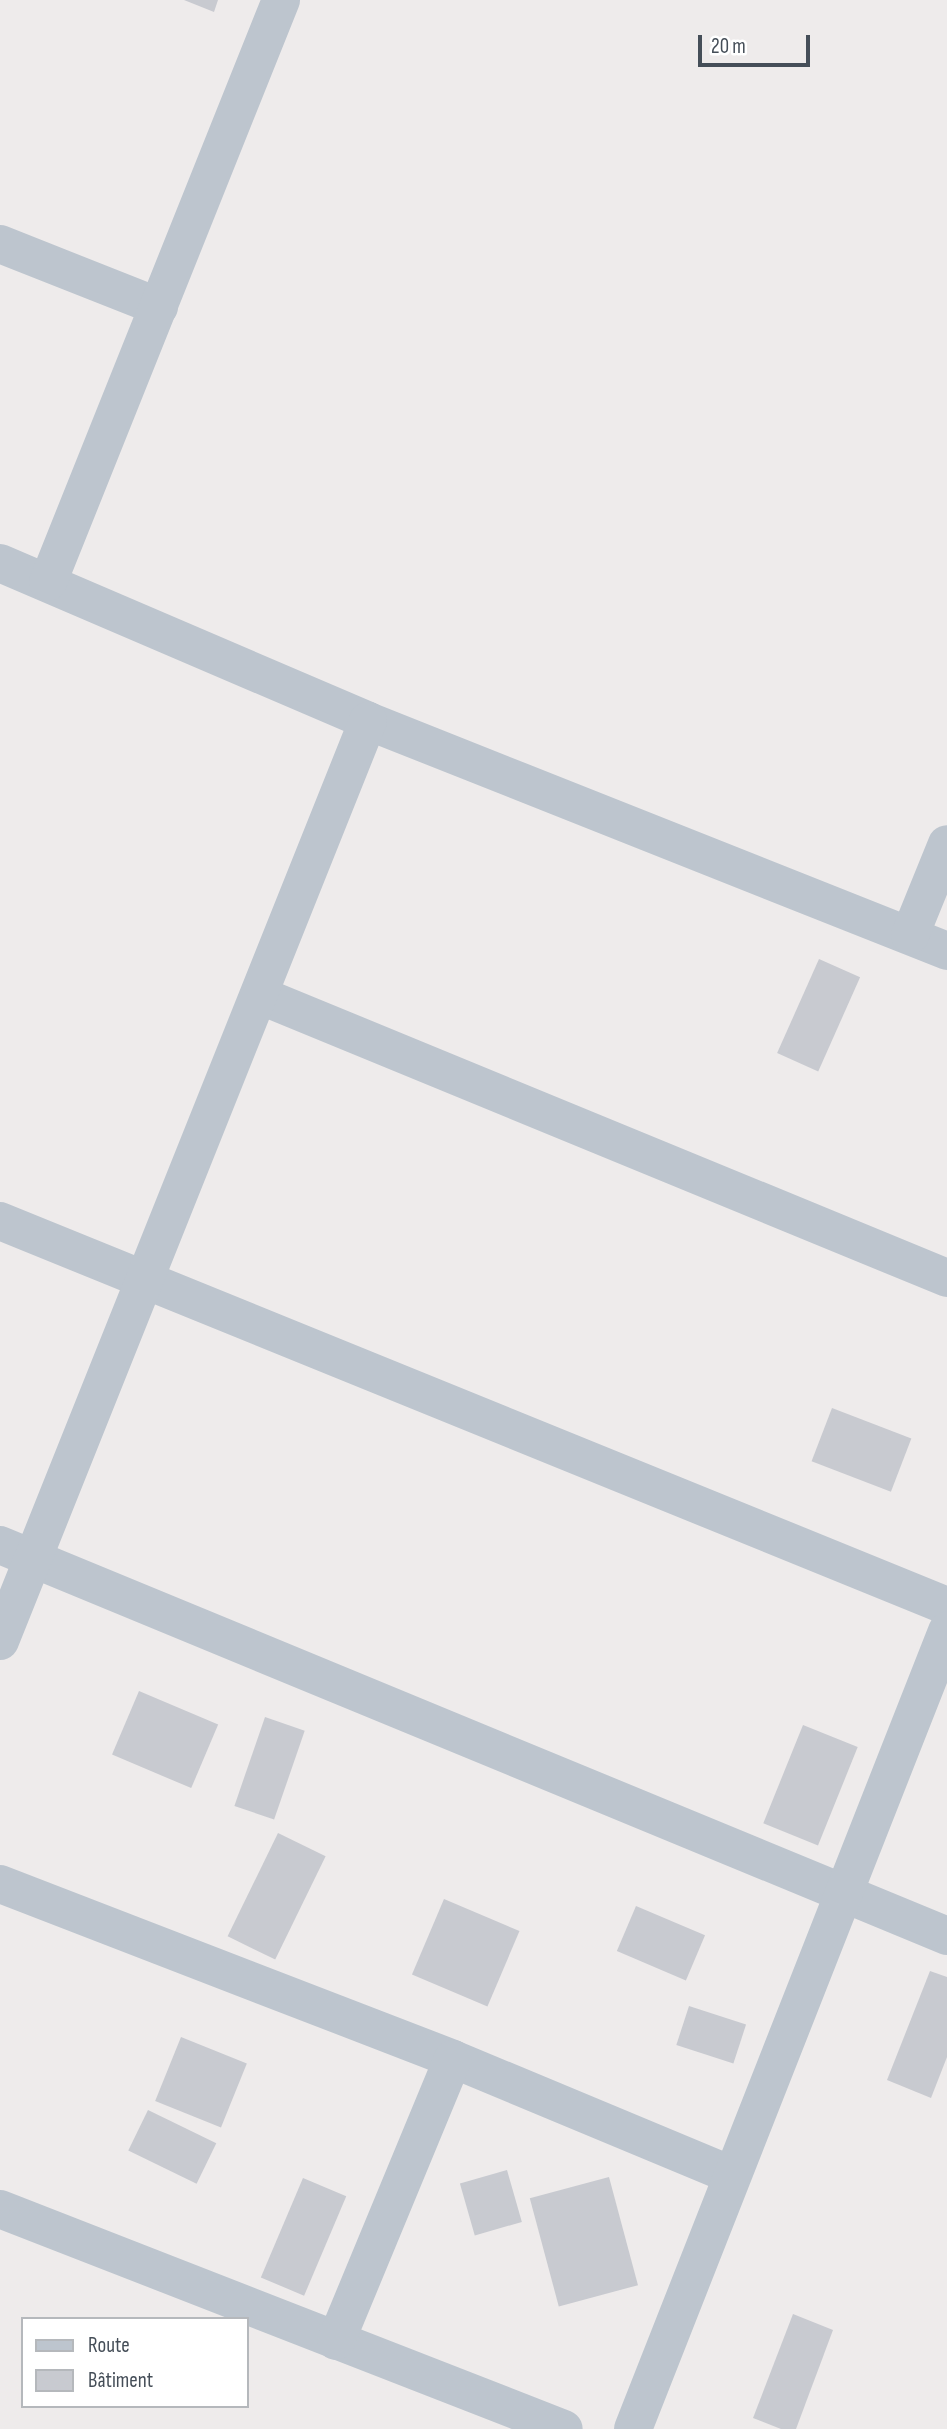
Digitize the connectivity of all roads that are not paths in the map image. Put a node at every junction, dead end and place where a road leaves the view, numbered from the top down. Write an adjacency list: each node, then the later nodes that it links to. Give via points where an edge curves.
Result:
1 (281, 0): 3 (street)
2 (0, 244): 3 (street)
3 (159, 307): 5 (street)
4 (0, 563): 5 (street)
5 (48, 582): 6 (street)
6 (368, 721): 8 (street); 10 (street)
7 (947, 845): 8 (street)
8 (910, 934): 9 (street)
9 (947, 951)
10 (259, 995): 12 (street); 13 (street)
11 (0, 1221): 13 (street)
12 (947, 1278)
13 (140, 1280): 14 (street); 15 (street)
14 (17, 1552): 17 (street); 19 (street)
15 (947, 1606)
16 (947, 1631): 19 (street)
17 (0, 1641)
18 (0, 1884): 21 (street)
19 (844, 1891): 20 (street); 22 (street)
20 (947, 1936)
21 (453, 2059): 22 (street); 24 (street)
22 (731, 2175): 26 (street)
23 (0, 2209): 24 (street)
24 (336, 2341): 25 (street)
25 (564, 2429)
26 (633, 2429)

